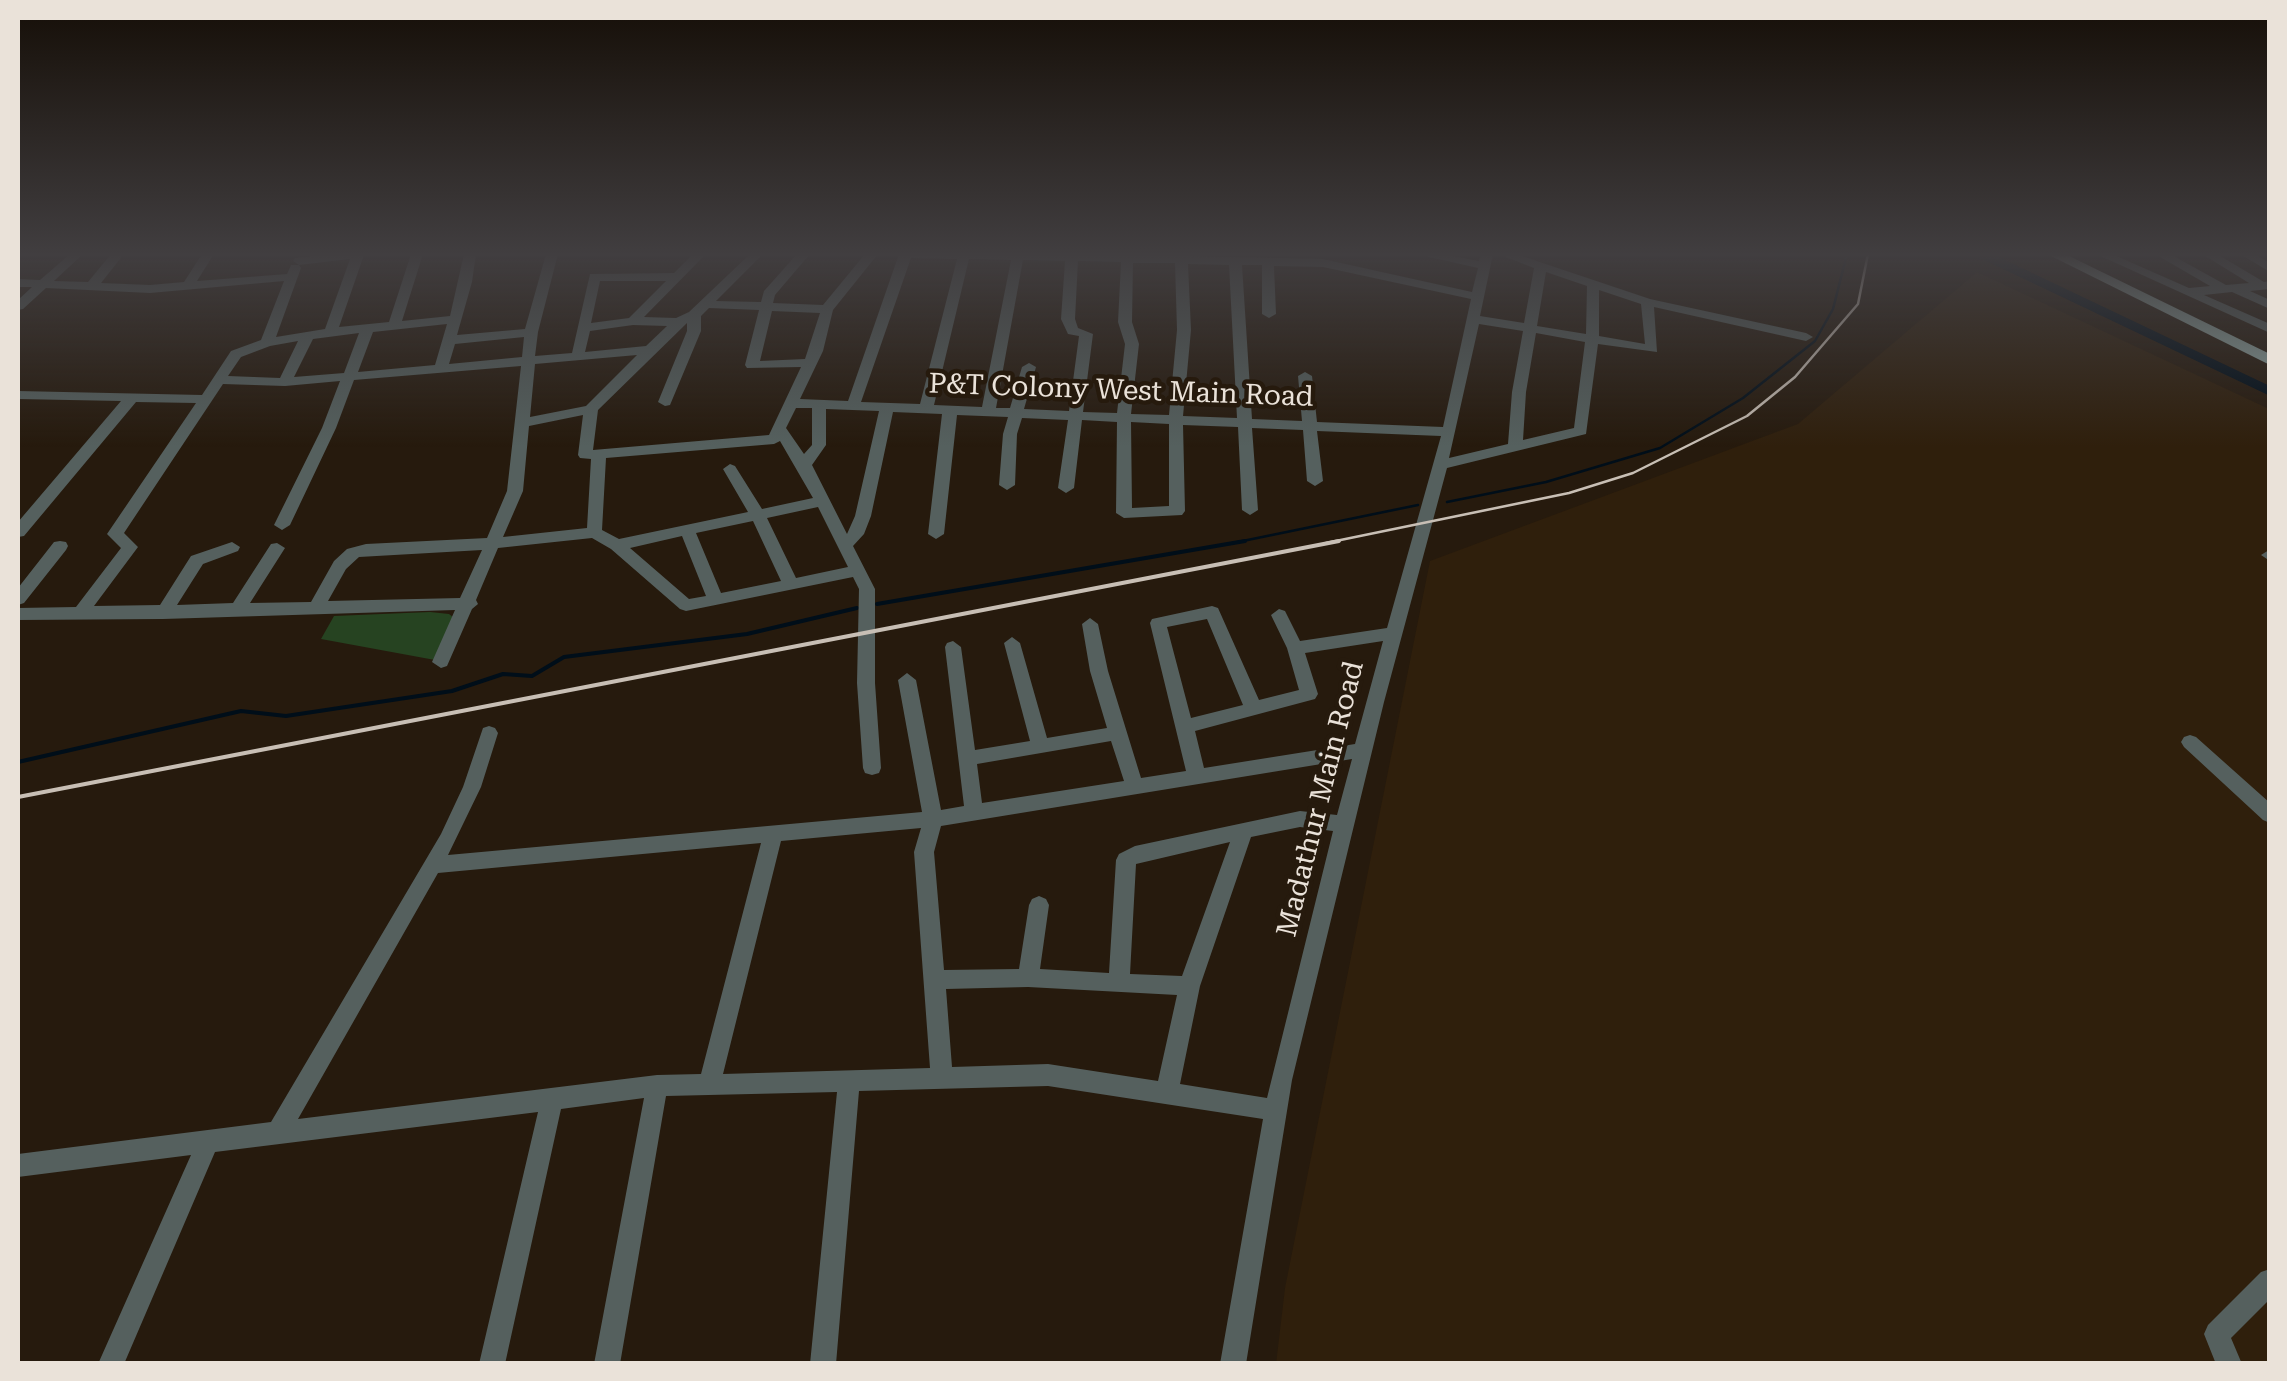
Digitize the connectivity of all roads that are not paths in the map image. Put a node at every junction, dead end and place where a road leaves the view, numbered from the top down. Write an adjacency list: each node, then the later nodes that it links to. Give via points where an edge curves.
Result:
1 (276, 318): 38 (street)
2 (337, 318): 33 (street)
3 (396, 318): 28 (street)
4 (536, 318): 34 (street)
5 (586, 318): 29 (street)
6 (636, 318): 26 (street)
7 (684, 318): 27 (street)
8 (697, 318): 54 (street)
9 (761, 318): 44 (street, via 752,365)
10 (825, 318): 44 (street)
11 (885, 318): 57 (street)
12 (948, 318): 59 (street)
13 (1006, 318): 62 (street)
14 (1068, 318): 64 (street, via 1073,332 1086,334)
15 (1125, 318): 65 (street, via 1132,344)
16 (1184, 318): 66 (street)
17 (1239, 318): 68 (street)
18 (1534, 318): 32 (street)
19 (1592, 318): 39 (street)
20 (1649, 318): 39 (street, via 1652,349)
21 (1720, 318): 35 (street)
22 (2185, 318): 43 (main road)
23 (2246, 318): 30 (street)
24 (456, 319): 28 (street); 37 (street)
25 (1475, 319): 32 (street); 71 (street, Madathur Main Road)
26 (633, 321): 27 (street); 29 (street)
27 (678, 322): 40 (street)
28 (395, 323): 31 (street)
29 (584, 328): 41 (street)
30 (2270, 329)
31 (367, 330): 33 (street); 48 (street)
32 (1532, 330): 39 (street); 72 (street)
33 (332, 332): 36 (street)
34 (532, 332): 37 (street); 42 (street)
35 (1806, 338)
36 (306, 339): 38 (street); 50 (street)
37 (450, 340): 46 (street)
38 (267, 342): 49 (street, via 236,354)
39 (1592, 342): 72 (street, via 1581,430)
40 (652, 350): 41 (street); 60 (street)
41 (578, 355): 42 (street)
42 (529, 360): 46 (street); 67 (street)
43 (2270, 360)
44 (810, 363): 55 (street)
45 (1028, 367): 63 (street)
46 (441, 369): 48 (street)
47 (1306, 376): 69 (street)
48 (351, 377): 50 (street); 83 (street)
49 (218, 380): 50 (street); 53 (street)
50 (285, 382)
51 (18, 395): 52 (street)
52 (132, 398): 53 (street); 85 (street)
53 (203, 400): 101 (street, via 115,534 130,547)
54 (665, 402)
55 (791, 404): 56 (street, P&T Colony West Main Road); 70 (street)
56 (819, 406): 57 (street, P&T Colony West Main Road); 74 (street, via 819,445)
57 (853, 406): 58 (street, P&T Colony West Main Road)
58 (888, 409): 59 (street, P&T Colony West Main Road); 89 (street, via 862,516)
59 (926, 409): 61 (street, P&T Colony West Main Road)
60 (591, 410): 67 (street); 73 (street, via 585,455)
61 (950, 410): 62 (street, P&T Colony West Main Road); 87 (street)
62 (988, 412): 63 (street, P&T Colony West Main Road)
63 (1016, 412): 64 (street, P&T Colony West Main Road); 78 (street)
64 (1073, 415): 65 (street, P&T Colony West Main Road); 79 (street)
65 (1124, 417): 66 (street, P&T Colony West Main Road); 66 (street, via 1124,513 1177,510)
66 (1176, 419): 68 (street, P&T Colony West Main Road)
67 (522, 422): 88 (street, via 515,491)
68 (1246, 423): 69 (street, P&T Colony West Main Road); 81 (street)
69 (1312, 423): 71 (street, P&T Colony West Main Road); 77 (street)
70 (781, 432): 73 (street, via 763,442); 74 (street)
71 (1450, 432): 75 (street, Madathur Main Road)
72 (1515, 447): 75 (street)
73 (599, 453): 86 (street)
74 (804, 466): 80 (street)
75 (1440, 466): 106 (street, Madathur Main Road)
76 (730, 469): 82 (street)
77 (1315, 482)
78 (1007, 485)
79 (1066, 488)
80 (822, 501): 82 (street); 89 (street)
81 (1250, 510)
82 (758, 514): 84 (street); 95 (street)
83 (282, 525)
84 (687, 530): 91 (street); 97 (street)
85 (18, 532)
86 (594, 532): 88 (street); 91 (street)
87 (936, 534)
88 (495, 540): 98 (street); 99 (street, via 353,552)
89 (845, 544): 94 (street)
90 (60, 546): 96 (street)
91 (617, 546): 97 (street, via 686,605)
92 (232, 547): 102 (street, via 197,560)
93 (276, 548): 100 (street)
94 (857, 572): 95 (street); 120 (street, via 867,589)
95 (791, 584): 97 (street)
96 (18, 599)
97 (716, 600)
98 (470, 604): 99 (street); 110 (street)
99 (317, 606): 100 (street)
100 (239, 607): 102 (street)
101 (81, 612): 102 (street); 103 (street)
102 (163, 613)
103 (18, 614)
104 (1278, 615): 109 (street)
105 (1090, 624): 115 (street)
106 (1394, 634): 109 (street); 118 (street, Madathur Main Road)
107 (1012, 642): 117 (street)
108 (953, 647): 119 (street)
109 (1295, 648): 112 (street, via 1309,694)
110 (441, 662)
111 (907, 680): 125 (street)
112 (1253, 708): 113 (street); 113 (street, via 1212,612 1158,623)
113 (1187, 726): 121 (street)
114 (489, 732): 129 (street, via 472,787)
115 (1117, 733): 117 (street); 122 (street)
116 (2190, 742): 124 (street)
117 (1040, 746): 119 (street)
118 (1363, 750): 121 (street); 126 (street, Madathur Main Road)
119 (969, 758): 123 (street)
120 (872, 768)
121 (1197, 776): 122 (street)
122 (1135, 788): 123 (street)
123 (974, 812): 125 (street)
124 (2270, 814)
125 (934, 819): 128 (street); 132 (street, via 924,852)
126 (1345, 824): 127 (street, via 1300,819); 141 (street, Madathur Main Road)
127 (1243, 832): 133 (street, via 1126,860); 134 (street)
128 (774, 833): 129 (street); 137 (street)
129 (432, 865): 142 (street)
130 (1039, 905): 131 (street)
131 (1028, 978): 132 (street); 133 (street)
132 (937, 980): 135 (street)
133 (1119, 981): 134 (street)
134 (1189, 986): 139 (street)
135 (942, 1076): 136 (street); 139 (street, via 1048,1074)
136 (849, 1080): 137 (street); 149 (street)
137 (708, 1084): 138 (street)
138 (657, 1086): 140 (street); 148 (street)
139 (1167, 1093): 141 (street)
140 (552, 1099): 142 (street); 147 (street)
141 (1276, 1110): 150 (street, Madathur Main Road)
142 (278, 1133): 143 (street)
143 (208, 1142): 144 (street); 146 (street)
144 (18, 1165)
145 (2270, 1280): 151 (street, via 2217,1334)
146 (111, 1364)
147 (492, 1364)
148 (607, 1364)
149 (822, 1364)
150 (1234, 1364)
151 (2229, 1364)

